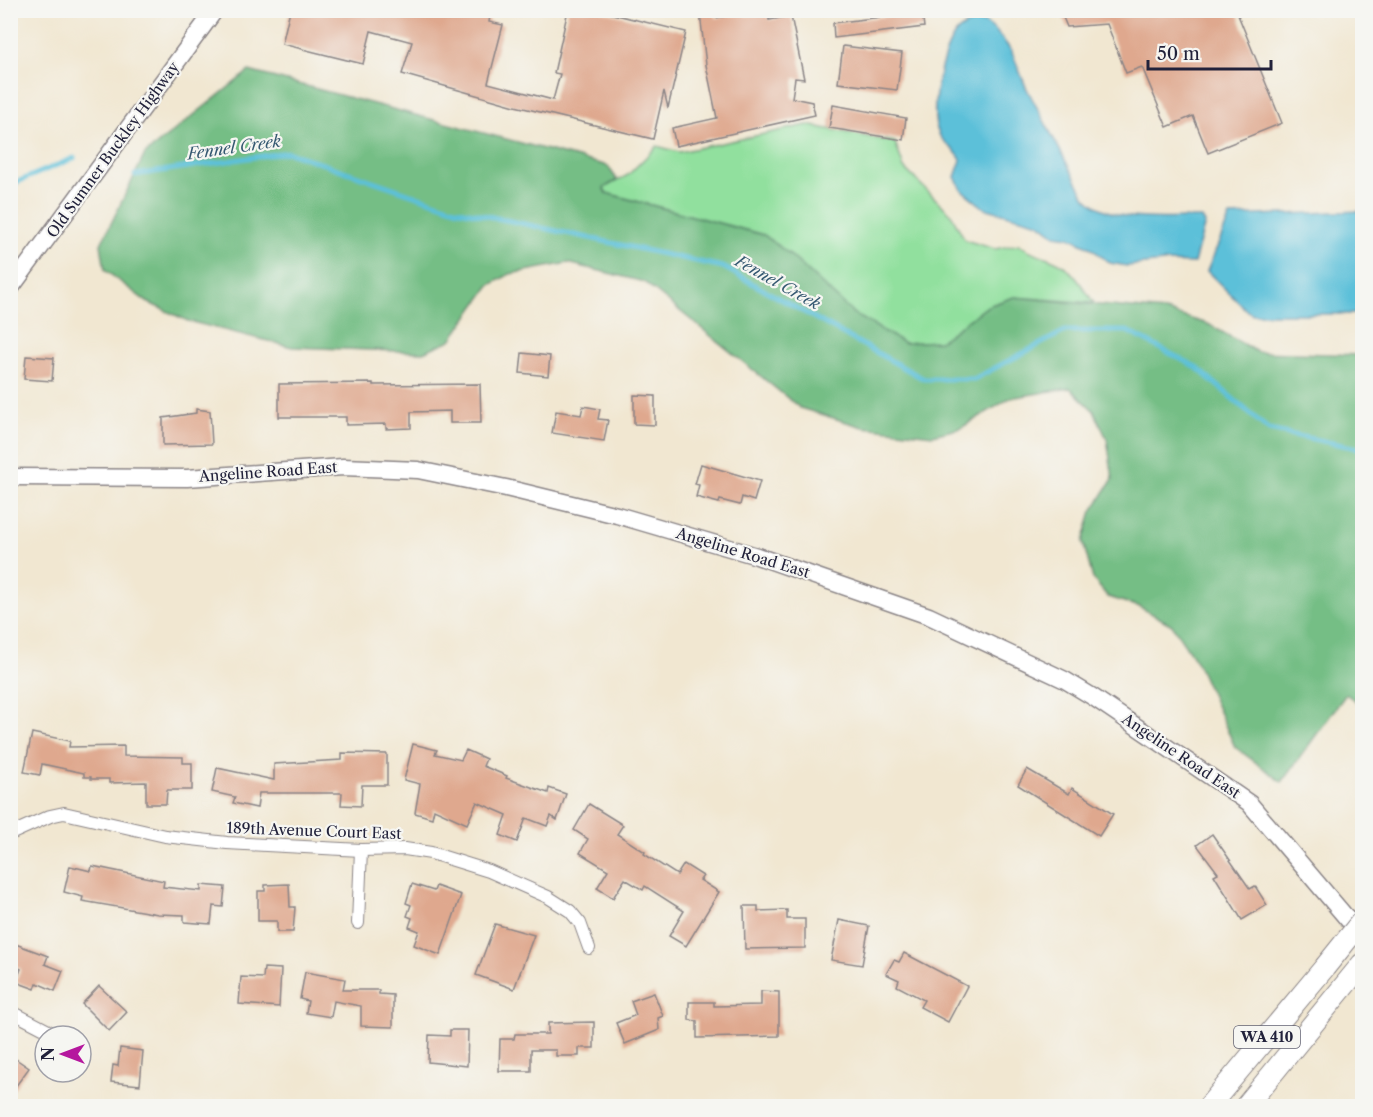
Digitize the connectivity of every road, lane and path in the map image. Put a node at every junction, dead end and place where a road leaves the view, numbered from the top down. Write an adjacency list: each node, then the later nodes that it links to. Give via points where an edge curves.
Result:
1 (215, 10): 2 (street, Old Sumner Buckley Highway)
2 (10, 289)
3 (10, 477): 8 (street, Angeline Road East, via 187,478 343,467 418,470 606,513 757,556 929,616 1093,697 1249,802)
4 (10, 834): 5 (street, 189th Avenue Court East, via 64,813 165,836)
5 (362, 850): 7 (street); 9 (street, 189th Avenue Court East, via 414,850 489,871 548,897 570,912 580,922)
6 (1362, 921): 13 (highway, WA 410, bridge)
7 (358, 923)
8 (1362, 936)
9 (590, 948)
10 (1362, 964): 14 (highway, WA 410)
11 (10, 1011): 12 (street)
12 (35, 1024)
13 (1209, 1107)
14 (1246, 1107)

